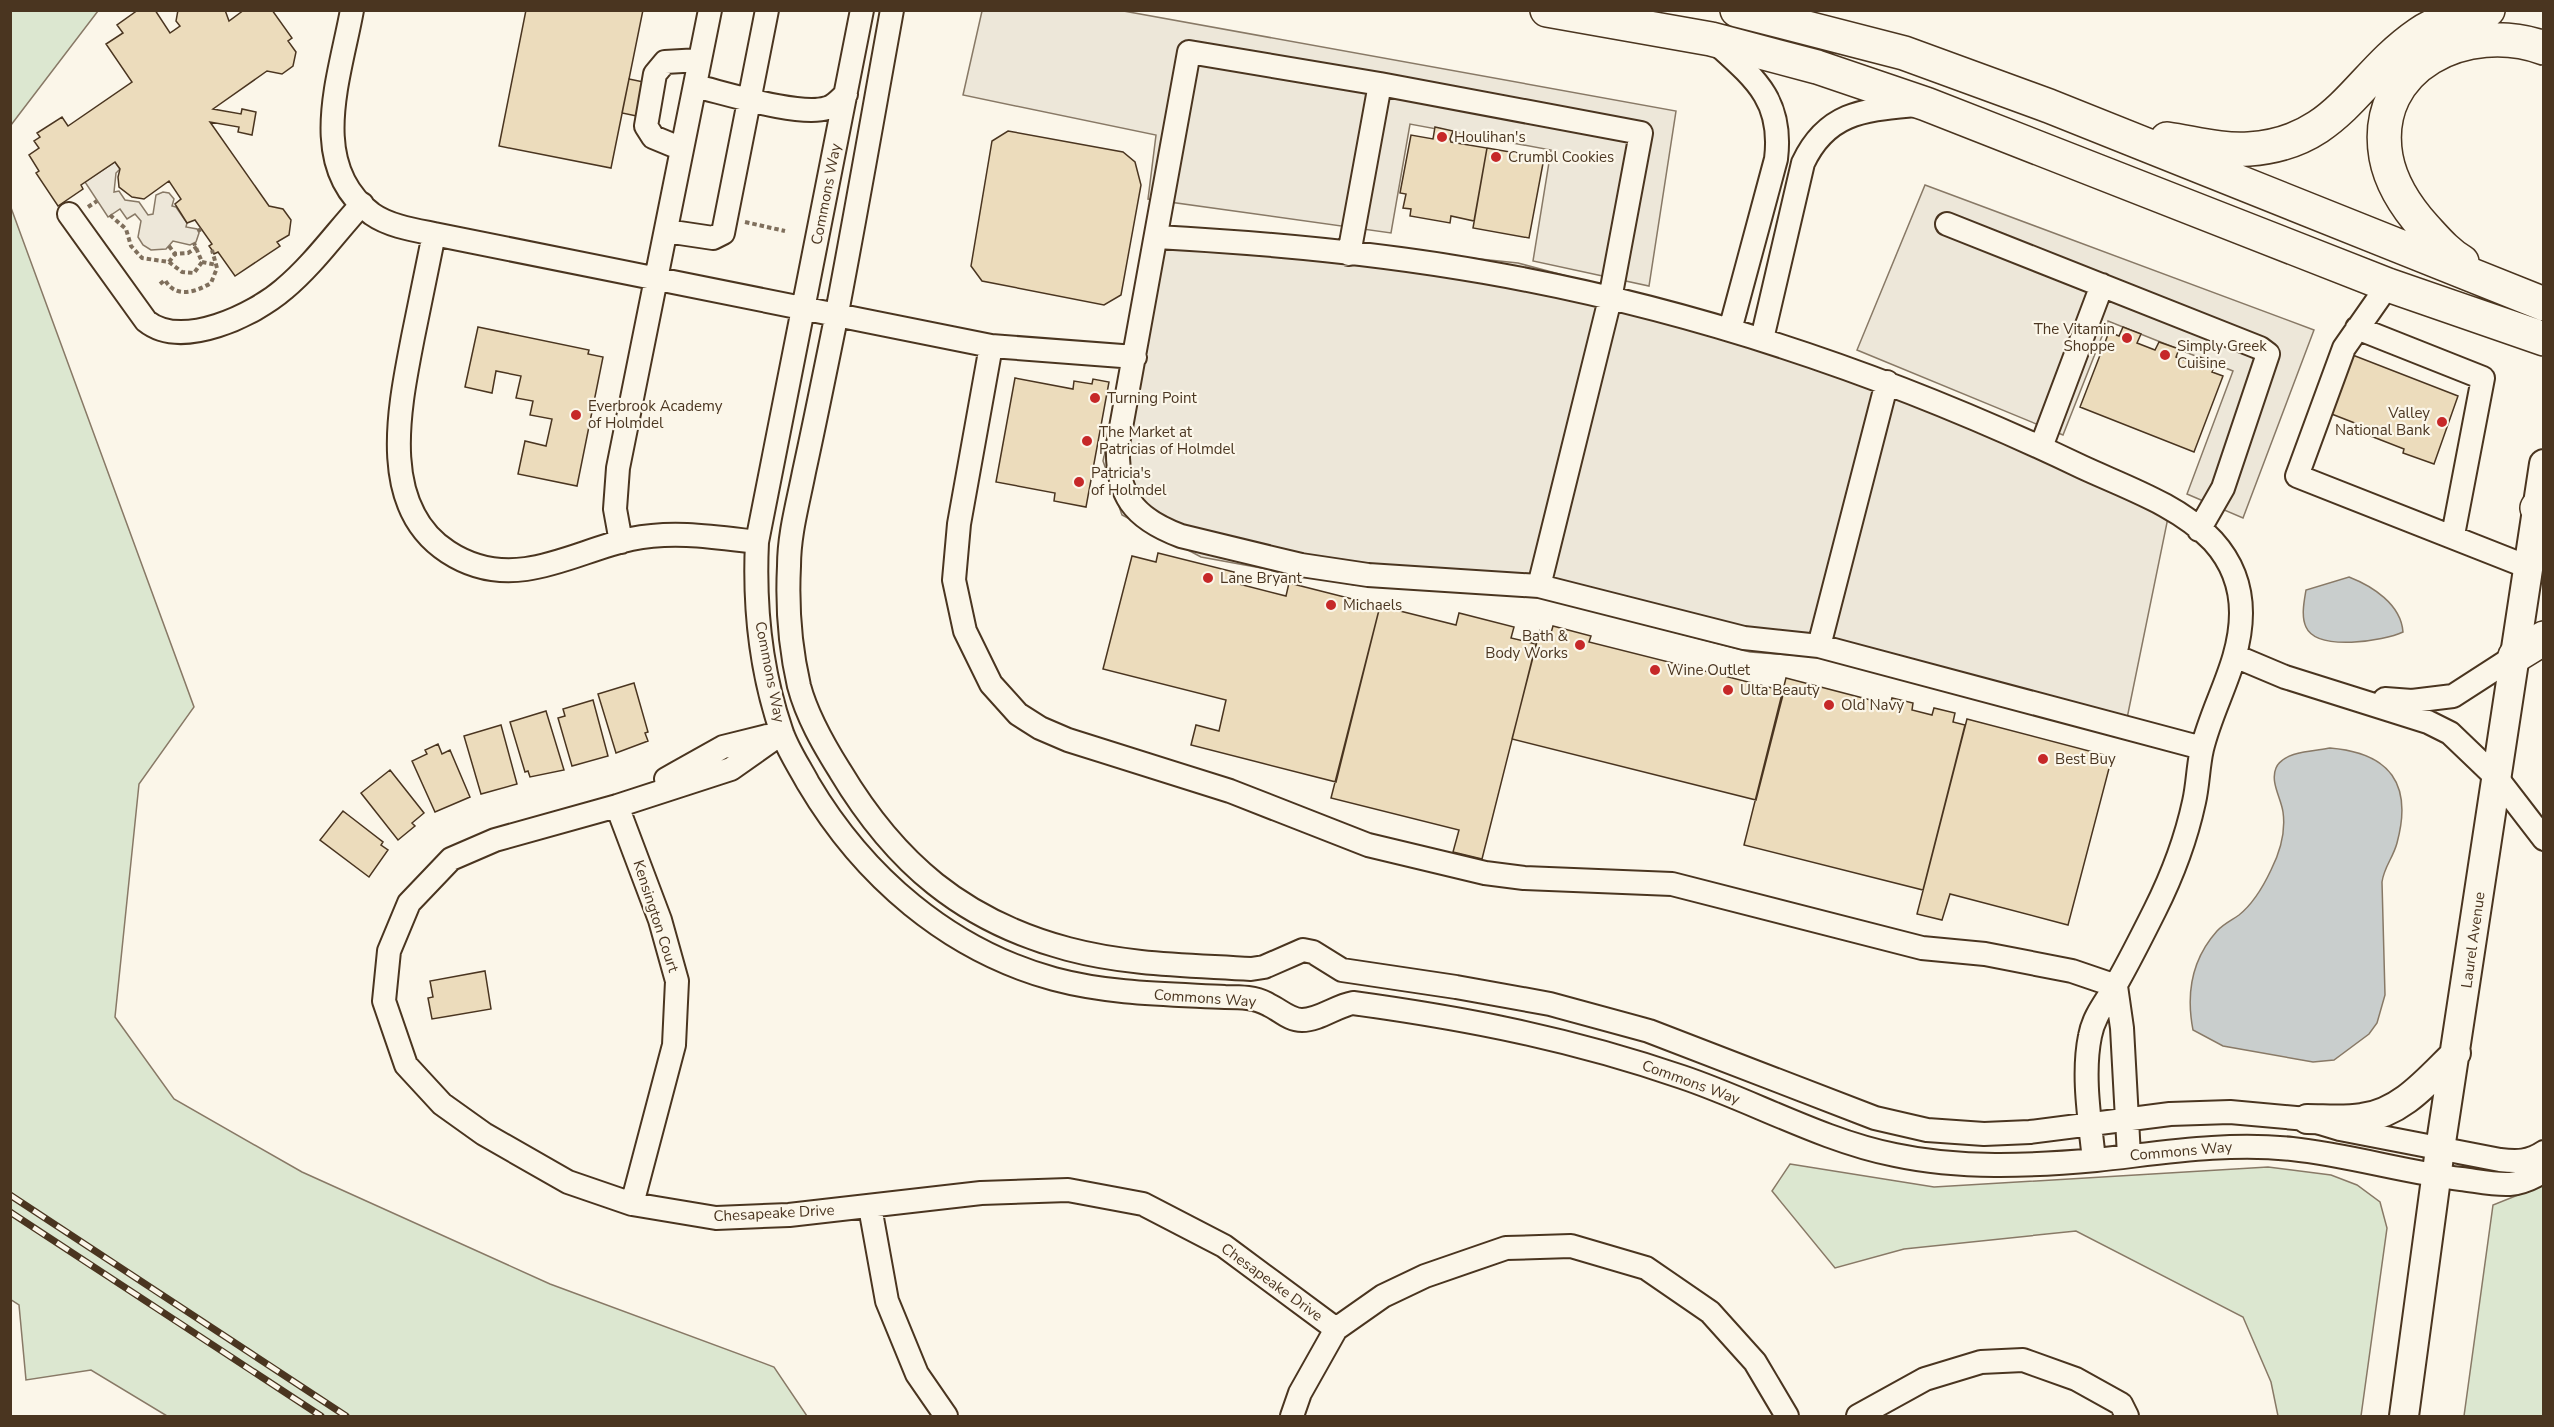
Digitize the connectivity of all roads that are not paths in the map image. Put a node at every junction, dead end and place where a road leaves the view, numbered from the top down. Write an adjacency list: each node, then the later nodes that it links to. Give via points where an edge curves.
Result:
1 (352, 10): 19 (street, via 331,134 338,169)
2 (710, 10): 11 (street)
3 (767, 10): 15 (street)
4 (862, 10): 14 (street, Commons Way)
5 (892, 10): 33 (street, Commons Way)
6 (1547, 10): 9 (highway)
7 (1737, 10): 17 (highway, via 1904,53)
8 (2488, 10): 17 (highway, via 2450,20 2420,34 2397,52 2331,120 2278,145 2235,150 2148,136)
9 (1711, 39): 16 (highway, via 1817,67); 35 (street, via 1747,71 1774,109 1779,138)
10 (2544, 48): 27 (highway, via 2516,40 2487,38 2455,44 2435,53 2403,83 2385,130 2391,176 2415,216 2449,254)
11 (700, 60): 13 (street); 18 (street, via 665,62 655,74 646,126 653,137)
12 (1380, 84): 24 (street, via 1189,52); 25 (street); 30 (street, via 1641,133)
13 (695, 87): 15 (street); 18 (street)
14 (846, 94): 15 (street, via 827,108 811,110); 32 (street, Commons Way)
15 (749, 99): 22 (street, via 723,233 713,238)
16 (1926, 104): 29 (highway); 36 (street, via 1861,110 1825,131 1810,148 1803,163)
17 (2049, 106): 27 (highway)
18 (682, 149): 22 (street)
19 (362, 204): 20 (street, via 285,288 242,315 183,333 160,331 146,321); 23 (street, via 385,221)
20 (78, 211)
21 (1947, 224): 28 (street)
22 (666, 231): 26 (street)
23 (434, 234): 26 (street); 46 (street, via 398,423 400,464 418,521 445,551 469,564 495,569 537,567)
24 (1157, 237): 25 (street); 39 (street)
25 (1349, 254): 30 (street, via 1482,271)
26 (656, 280): 32 (street); 46 (street, via 615,482)
27 (2496, 284): 31 (highway)
28 (2102, 285): 41 (street); 44 (street, via 2268,354 2223,488)
29 (2388, 285): 34 (street); 37 (highway)
30 (1610, 299): 35 (street); 49 (street)
31 (2544, 304)
32 (804, 309): 33 (street); 47 (street, Commons Way)
33 (836, 316): 38 (street); 55 (street, Commons Way, via 789,561 793,648 799,686)
34 (2357, 328): 45 (street, via 2483,378); 45 (street, via 2344,348 2297,476)
35 (1730, 330): 36 (street)
36 (1762, 339): 40 (street)
37 (2544, 339)
38 (991, 346): 39 (street); 61 (street, via 959,524 954,580 965,631 991,684 1018,714 1040,728 1230,791 1368,845 1485,873 1672,884 1922,948 1985,954 2072,971)
39 (1135, 357): 49 (street, via 1117,468 1120,487 1130,502 1162,529 1301,565 1384,577)
40 (1887, 382): 41 (street); 51 (street)
41 (2041, 447): 44 (street, via 2161,504)
42 (2544, 464): 43 (main road, Laurel Avenue)
43 (2540, 514): 48 (main road, Laurel Avenue)
44 (2199, 530): 53 (street, via 2229,560 2238,584 2240,637)
45 (2453, 535): 48 (street)
46 (621, 542): 47 (street, via 686,534)
47 (757, 542): 56 (street, Commons Way, via 756,580 766,670)
48 (2528, 567): 52 (main road, Laurel Avenue)
49 (1539, 586): 51 (street, via 1744,638)
50 (2544, 638): 52 (highway)
51 (1819, 646): 57 (street)
52 (2515, 656): 54 (street, via 2453,696 2412,701); 58 (main road, Laurel Avenue)
53 (2235, 657): 54 (street); 57 (street)
54 (2337, 693): 58 (street, via 2428,722 2450,733)
55 (811, 720): 56 (street, Chesapeake Drive); 65 (street, Commons Way, via 856,798 910,865 984,917 1065,949 1132,962 1251,969 1303,950 1342,970 1550,1005 1649,1031 1902,1125 1954,1134 1984,1134)
56 (782, 733): 59 (street, Chesapeake Drive, via 723,747); 68 (street, Commons Way, via 822,806 854,850 905,902 974,946 1053,979 1134,993 1255,999 1302,1020 1353,1003 1464,1019 1589,1048 1684,1077 1858,1145 1894,1155 1984,1165)
57 (2202, 748): 61 (street, via 2194,802 2180,854)
58 (2497, 778): 60 (street); 62 (main road, Laurel Avenue)
59 (617, 806): 71 (street, Kensington Court, via 660,920 677,981 674,1045); 71 (street, Chesapeake Drive, via 495,840 451,859 409,903 389,951 384,1001 406,1065 442,1104 484,1134 568,1182)
60 (2544, 839)
61 (2116, 986): 64 (street); 65 (street, via 2097,1013 2090,1033)
62 (2456, 1053): 63 (main road, via 2414,1094 2381,1113 2363,1118); 69 (main road, Laurel Avenue)
63 (2307, 1119): 64 (street, Commons Way, via 2220,1112); 69 (street, Commons Way)
64 (2126, 1120): 65 (street, Commons Way); 67 (street)
65 (2091, 1125): 68 (street)
66 (2544, 1152): 69 (street, via 2517,1162)
67 (2129, 1156): 68 (street, Commons Way); 69 (street, Commons Way, via 2206,1147 2263,1146)
68 (2094, 1160)
69 (2439, 1162): 70 (street, via 2506,1184 2531,1179); 79 (main road, Laurel Avenue)
70 (2544, 1171)
71 (632, 1204): 72 (street, Chesapeake Drive, via 716,1218)
72 (870, 1207): 73 (street, Chesapeake Drive, via 981,1193 1068,1190 1143,1204 1224,1246); 74 (street, via 886,1301 917,1374)
73 (1336, 1329): 75 (street, via 1300,1393); 76 (street, via 1383,1296 1425,1276 1506,1248 1570,1246 1646,1268 1710,1312 1755,1362)
74 (946, 1416)
75 (1292, 1416)
76 (1787, 1416)
77 (1858, 1416): 78 (street, via 1925,1379 1981,1362 2023,1360 2076,1379 2121,1404)
78 (2127, 1416)
79 (2404, 1416)

